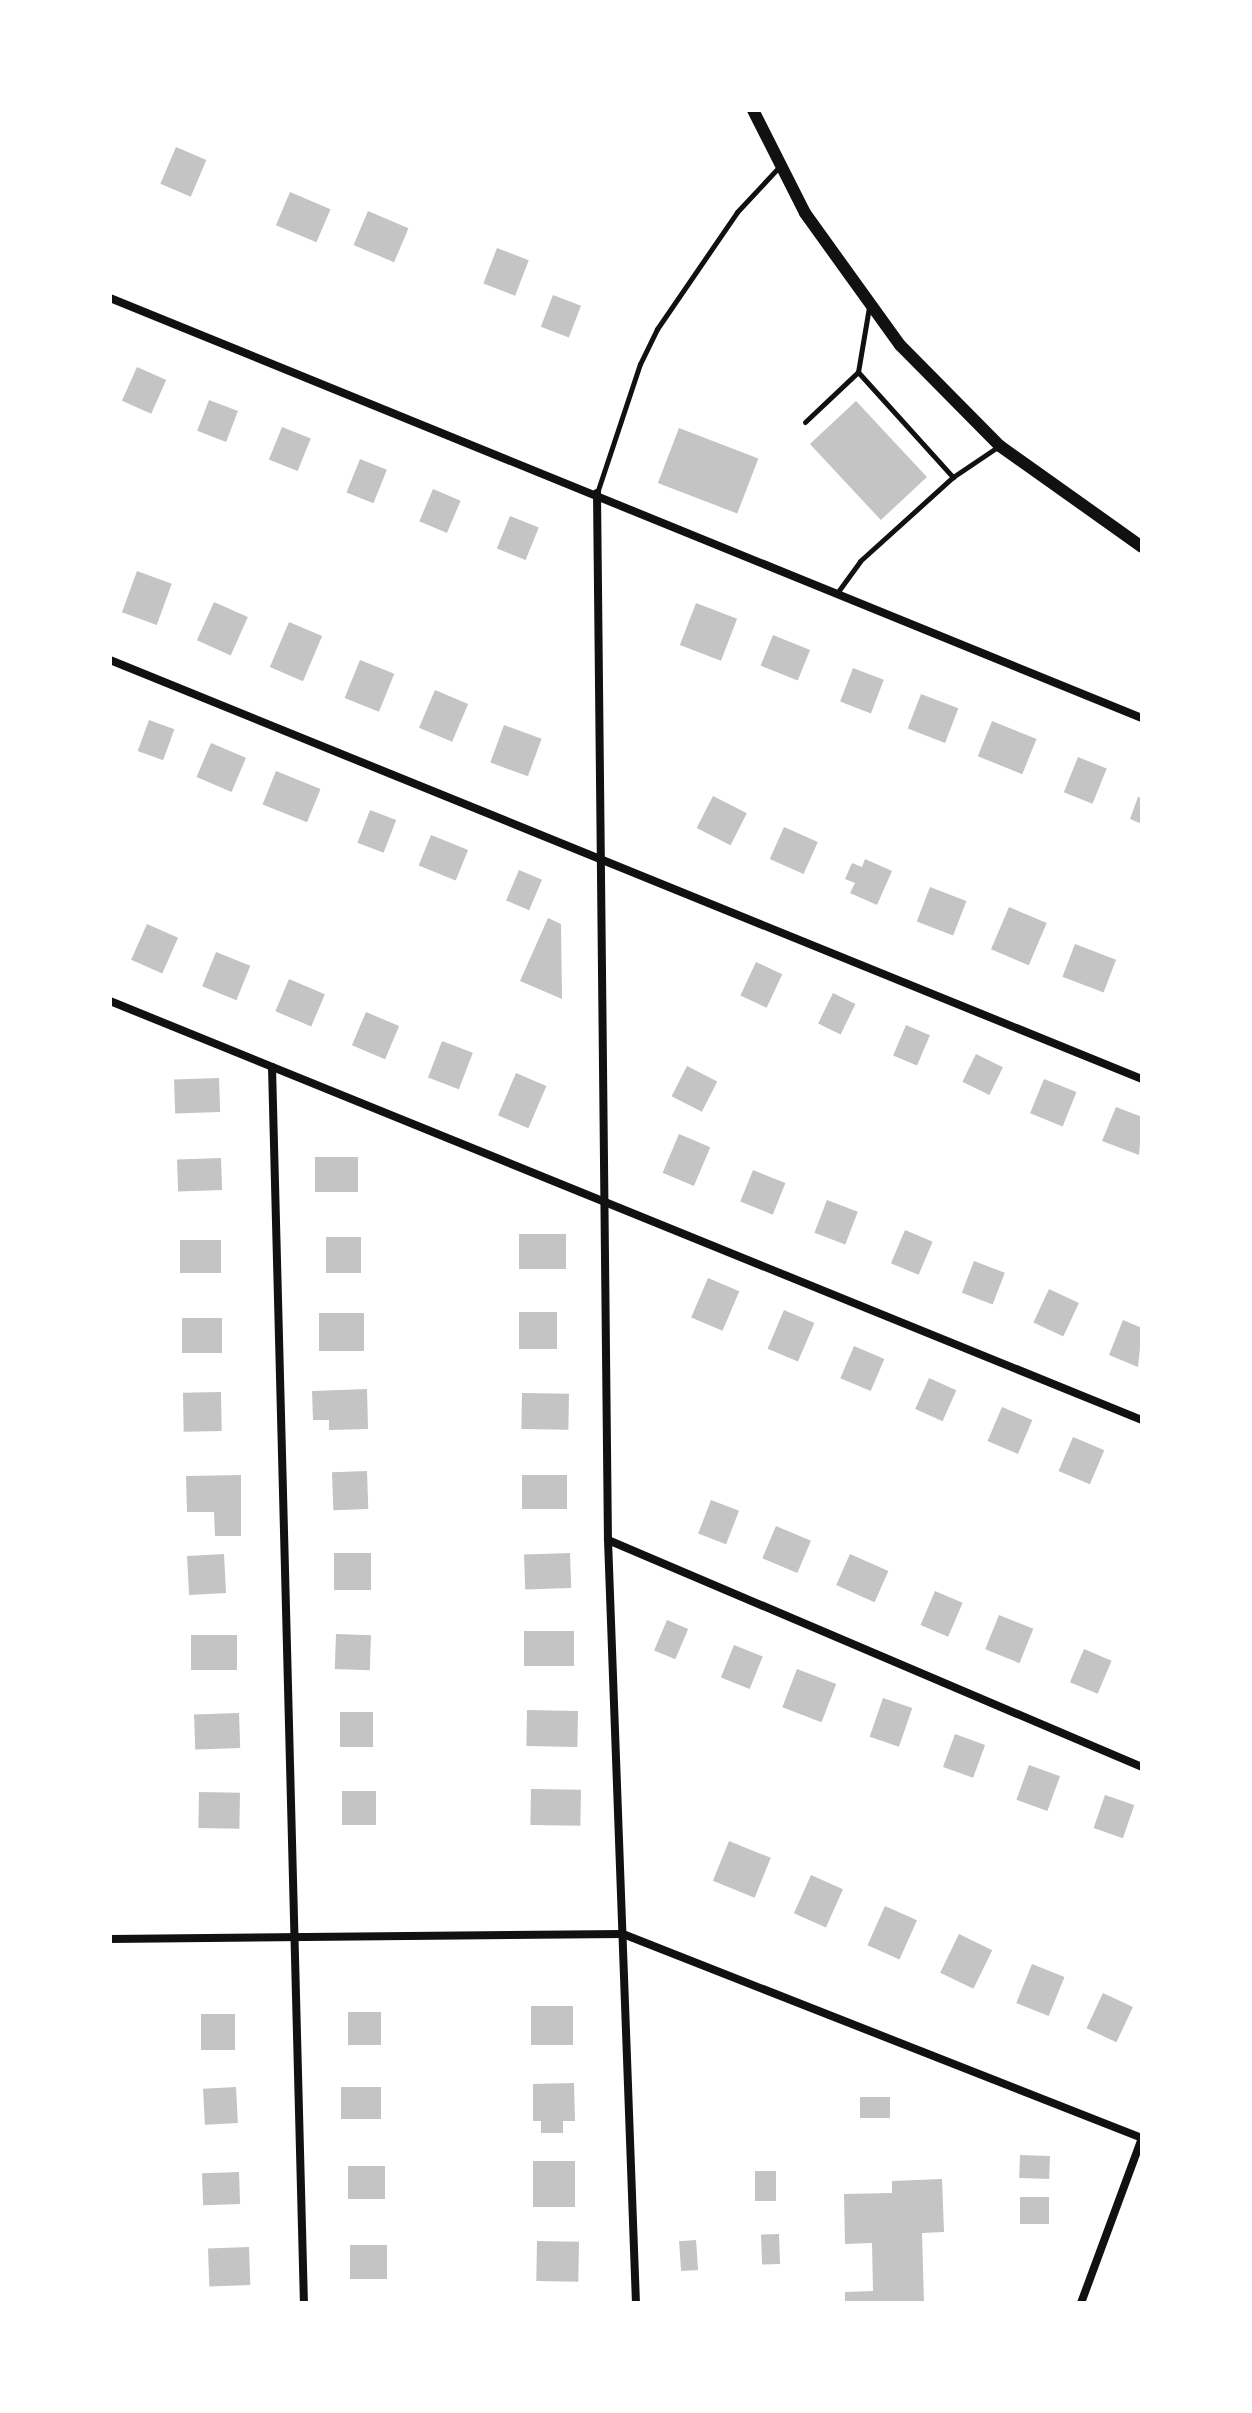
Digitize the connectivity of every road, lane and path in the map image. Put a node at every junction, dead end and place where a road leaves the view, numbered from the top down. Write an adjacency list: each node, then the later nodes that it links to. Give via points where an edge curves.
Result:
1 (753, 110): 2 (street)
2 (779, 167): 4 (street); 9 (lane, via 737,212 657,329)
3 (110, 298): 9 (street)
4 (869, 307): 5 (lane); 7 (street, via 933,383)
5 (858, 372): 6 (lane); 8 (lane)
6 (805, 422)
7 (1000, 446): 8 (lane); 10 (street)
8 (953, 477): 11 (lane, via 860,561)
9 (597, 493): 11 (street); 14 (street)
10 (1142, 547)
11 (837, 593): 13 (street)
12 (110, 660): 14 (street)
13 (1142, 718)
14 (603, 860): 17 (street); 18 (street)
15 (110, 1001): 16 (street)
16 (272, 1067): 18 (street); 23 (street)
17 (1142, 1079)
18 (606, 1202): 19 (street); 20 (street)
19 (1142, 1420)
20 (608, 1540): 21 (street); 22 (street)
21 (1142, 1767)
22 (623, 1934): 23 (street); 25 (street); 27 (street)
23 (294, 1937): 24 (street); 26 (street)
24 (110, 1939)
25 (1142, 2138): 28 (street)
26 (304, 2303)
27 (636, 2303)
28 (1081, 2303)

